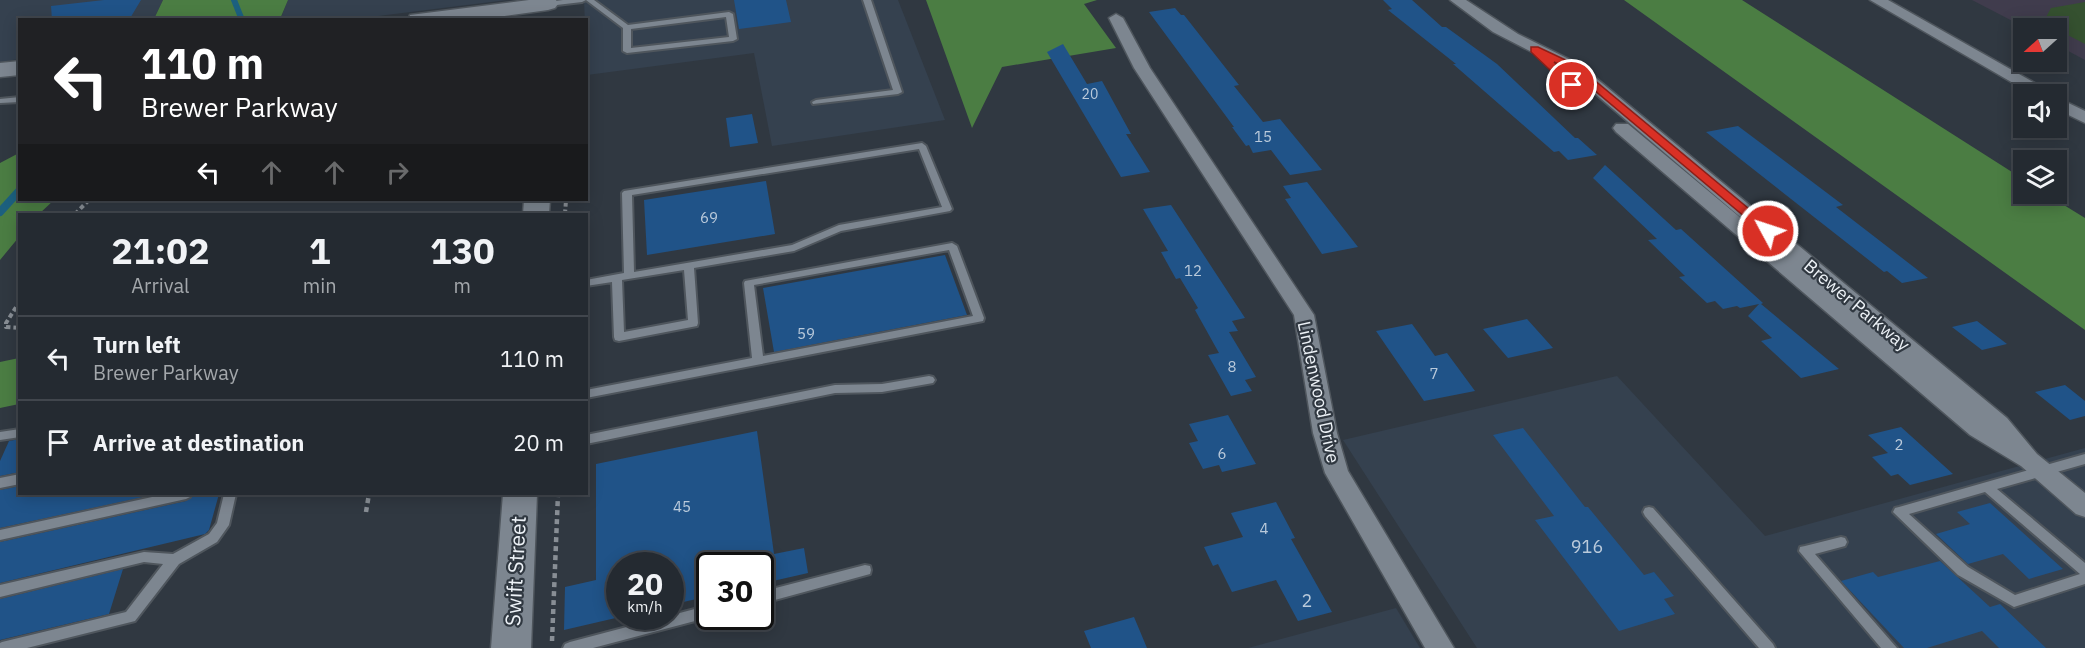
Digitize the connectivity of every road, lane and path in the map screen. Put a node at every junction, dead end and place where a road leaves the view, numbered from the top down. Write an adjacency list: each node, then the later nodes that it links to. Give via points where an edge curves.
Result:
1 (582, 0): 6 (lane)
2 (589, 0): 9 (lane)
3 (867, 0): 15 (lane, via 898,92)
4 (1457, 0): 33 (street, Brewer Parkway, via 1535,50 1978,429)
5 (1877, 0): 12 (street)
6 (548, 8): 7 (street)
7 (440, 18)
8 (1116, 18): 58 (street, Lindenwood Drive, via 1142,68 1304,315 1325,433 1337,473)
9 (627, 27): 9 (lane, via 627,51 733,39 729,14)
10 (18, 68): 11 (street)
11 (0, 70)
12 (2025, 84)
13 (18, 99): 14 (lane)
14 (0, 101)
15 (816, 102)
16 (2067, 108): 17 (street)
17 (2085, 118)
18 (88, 201): 19 (path)
19 (76, 213)
20 (689, 266): 21 (lane); 21 (lane, via 794,248 838,228 947,209 922,146 627,193); 22 (lane, via 693,323 619,337)
21 (629, 276): 22 (lane)
22 (617, 278): 23 (lane)
23 (588, 283)
24 (18, 304): 25 (path, via 6,327)
25 (18, 328)
26 (758, 361): 26 (lane, via 979,318 952,246 749,283); 28 (lane)
27 (929, 380): 31 (lane, via 882,388 835,389)
28 (588, 394)
29 (18, 433): 30 (lane)
30 (0, 436)
31 (588, 440)
32 (2085, 459): 33 (lane)
33 (2036, 466): 36 (lane); 42 (street, Brewer Parkway)
34 (18, 479): 35 (lane)
35 (0, 483)
36 (1988, 487): 49 (lane); 50 (lane, via 1899,512 1962,571 2014,601)
37 (181, 495): 45 (lane)
38 (230, 495): 47 (lane, via 223,525 213,538)
39 (369, 495): 43 (path)
40 (520, 495): 55 (street, Swift Street)
41 (558, 495): 56 (path)
42 (2085, 507)
43 (366, 512)
44 (1649, 512): 59 (lane)
45 (0, 535)
46 (1840, 542): 60 (lane, via 1804,551)
47 (174, 560): 51 (lane, via 144,557); 54 (lane, via 130,617)
48 (865, 570): 52 (lane)
49 (2085, 571)
50 (2085, 578)
51 (0, 591)
52 (774, 594)
53 (696, 615): 57 (lane)
54 (2, 648)
55 (511, 648)
56 (552, 648)
57 (570, 648)
58 (1440, 648)
59 (1768, 648)
60 (1890, 648)

